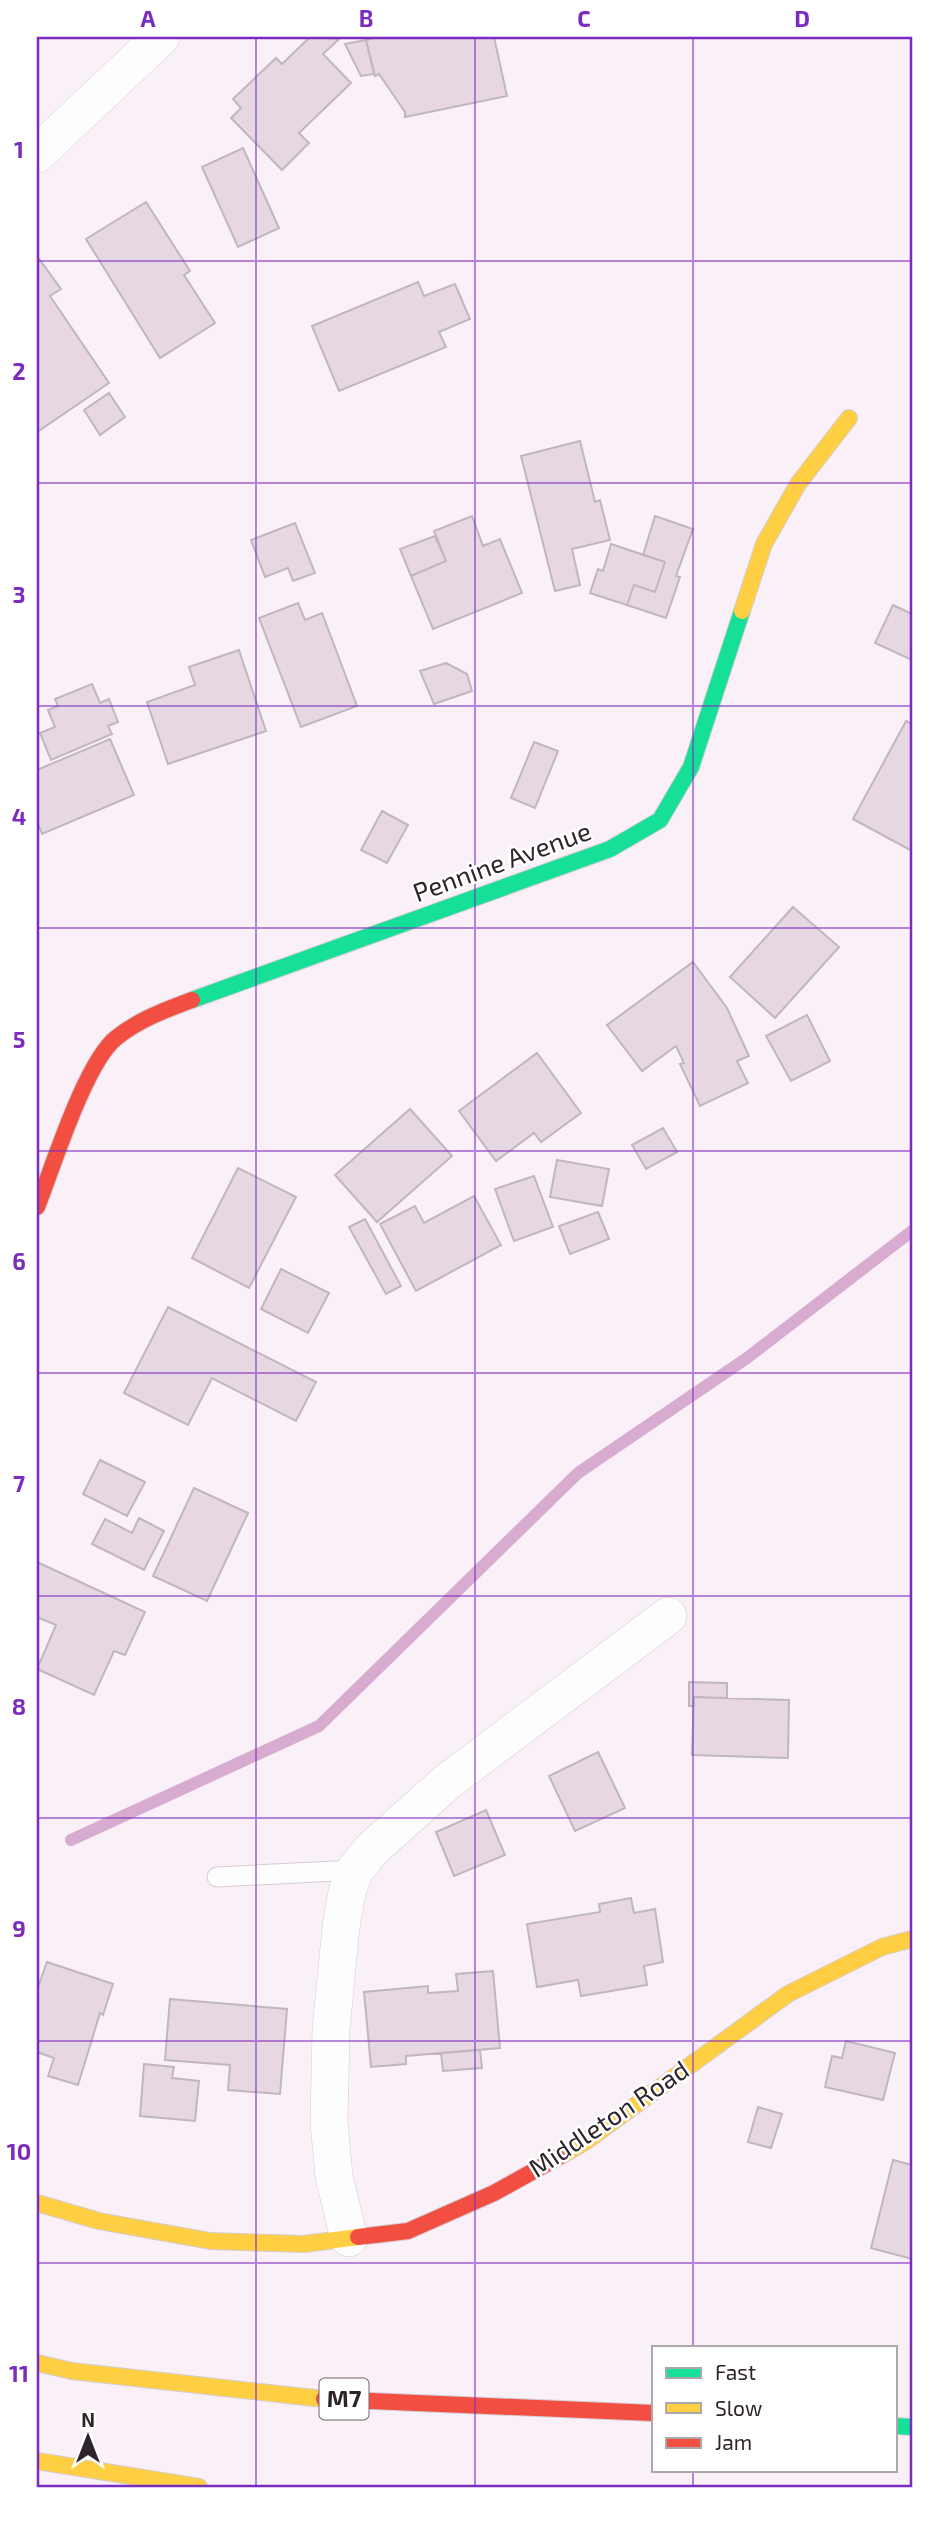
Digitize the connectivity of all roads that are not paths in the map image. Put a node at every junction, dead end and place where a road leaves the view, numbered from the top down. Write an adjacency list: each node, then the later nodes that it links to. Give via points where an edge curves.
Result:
1 (161, 37): 2 (street)
2 (37, 154)
3 (849, 418): 4 (main road, Pennine Avenue, via 798,484 764,544 691,767 660,820 610,849 146,1019 114,1039 90,1070)
4 (37, 1207)
5 (668, 1616): 6 (street, via 447,1782)
6 (355, 1870): 7 (lane); 10 (street, via 341,1927 331,2030 329,2122 334,2176)
7 (216, 1877)
8 (912, 1939): 10 (main road, Middleton Road, via 882,1947 788,1994 585,2142 494,2193 408,2231)
9 (37, 2203): 10 (main road, Middleton Road, via 99,2221 210,2241 304,2244)
10 (349, 2238)
11 (37, 2363): 12 (main road, M7, via 72,2371 326,2399)
12 (652, 2413)
13 (37, 2461): 14 (main road)
14 (199, 2487)

